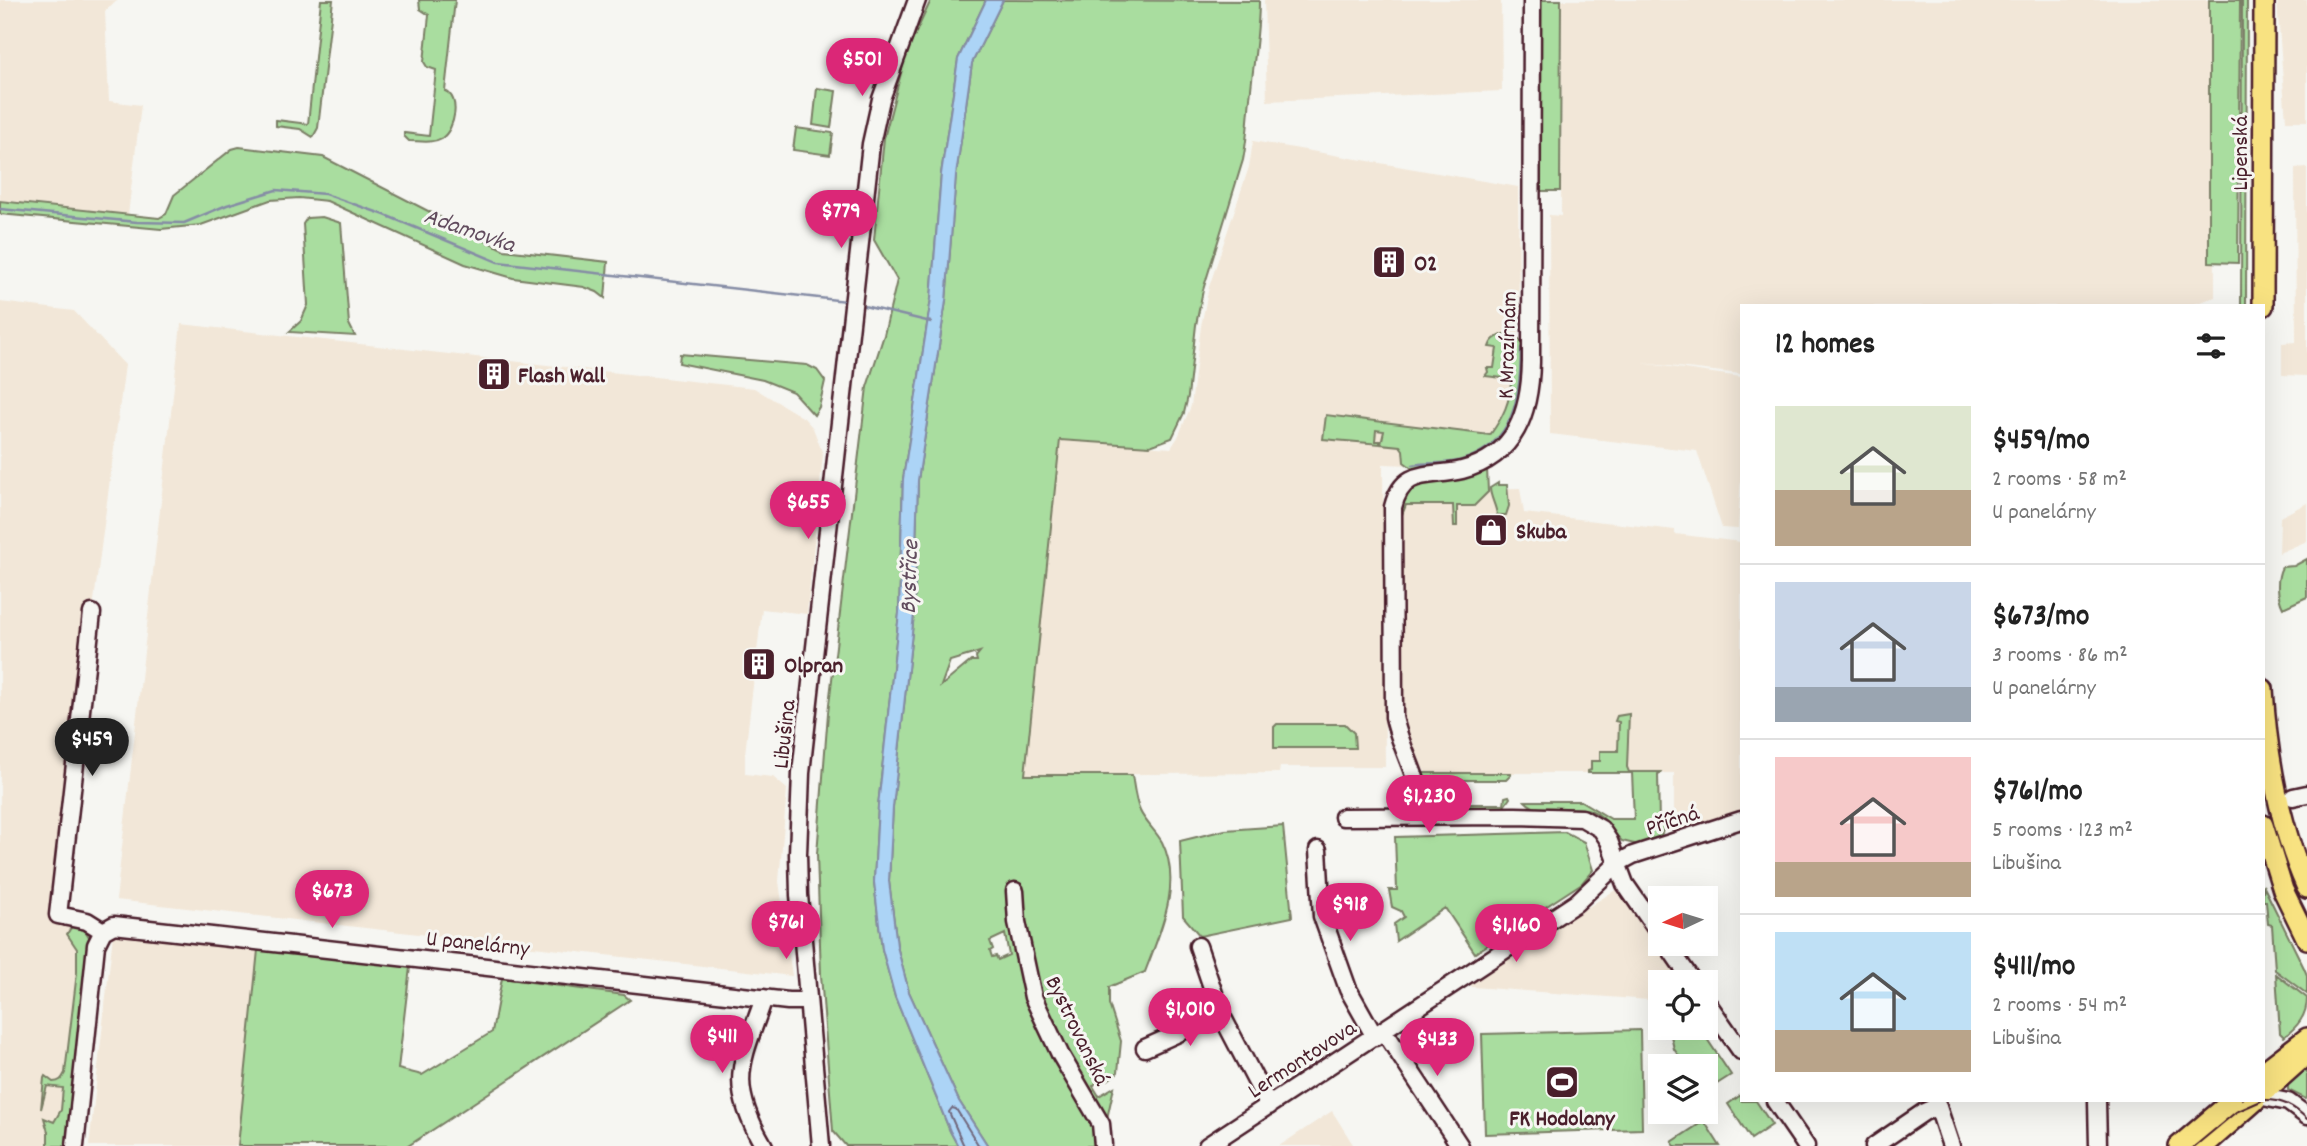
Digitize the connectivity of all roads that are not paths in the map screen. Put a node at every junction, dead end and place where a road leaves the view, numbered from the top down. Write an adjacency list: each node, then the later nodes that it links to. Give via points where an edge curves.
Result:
1 (917, 0): 22 (street, Libušina, via 875,119 801,773 798,855)
2 (1532, 0): 10 (street, K Mrazírnám, via 1527,409 1498,452 1467,469 1415,477 1398,494 1393,508 1394,717 1420,792)
3 (2253, 0): 5 (main road, Lipenská)
4 (2264, 0): 6 (main road, Lipenská)
5 (2252, 304)
6 (2263, 304)
7 (92, 613): 18 (street, U panelárny, via 58,915)
8 (2265, 714): 15 (main road, via 2276,793)
9 (1343, 817): 10 (street)
10 (1423, 817): 14 (street, via 1582,818 1601,829)
11 (1740, 820): 14 (street, Příčná)
12 (2265, 832): 19 (main road, via 2283,890)
13 (1318, 850): 25 (street, via 1322,916 1336,960 1353,999)
14 (1618, 863): 17 (street, via 1625,884); 25 (street, Lermontovova, via 1576,903)
15 (2307, 888)
16 (1015, 891): 42 (street, Bystrovanská, via 1033,998 1101,1124)
17 (1648, 917)
18 (103, 931): 21 (street, U panelárny, via 121,925); 39 (street, via 96,945)
19 (2307, 939)
20 (1198, 946): 23 (street)
21 (764, 998): 22 (street, U panelárny); 40 (street, via 740,1085 744,1107)
22 (807, 1001): 41 (street, Libušina)
23 (1221, 1014): 28 (street); 36 (street)
24 (1718, 1016): 26 (street)
25 (1379, 1034): 36 (street, Lermontovova); 44 (street)
26 (1738, 1040)
27 (2306, 1042): 29 (main road); 30 (main road)
28 (1145, 1048)
29 (2265, 1071)
30 (2265, 1093)
31 (2265, 1096): 38 (street, via 2288,1102)
32 (1776, 1102): 45 (street)
33 (2098, 1102): 48 (street)
34 (2251, 1102): 37 (main road)
35 (1937, 1103): 46 (street); 47 (street)
36 (1269, 1106): 43 (street, Lermontovova)
37 (2228, 1108): 49 (main road); 50 (main road)
38 (2307, 1116)
39 (75, 1146)
40 (764, 1146)
41 (821, 1146)
42 (1103, 1146)
43 (1207, 1146)
44 (1460, 1146)
45 (1806, 1146)
46 (1874, 1146)
47 (1951, 1146)
48 (2098, 1146)
49 (2179, 1146)
50 (2204, 1146)

